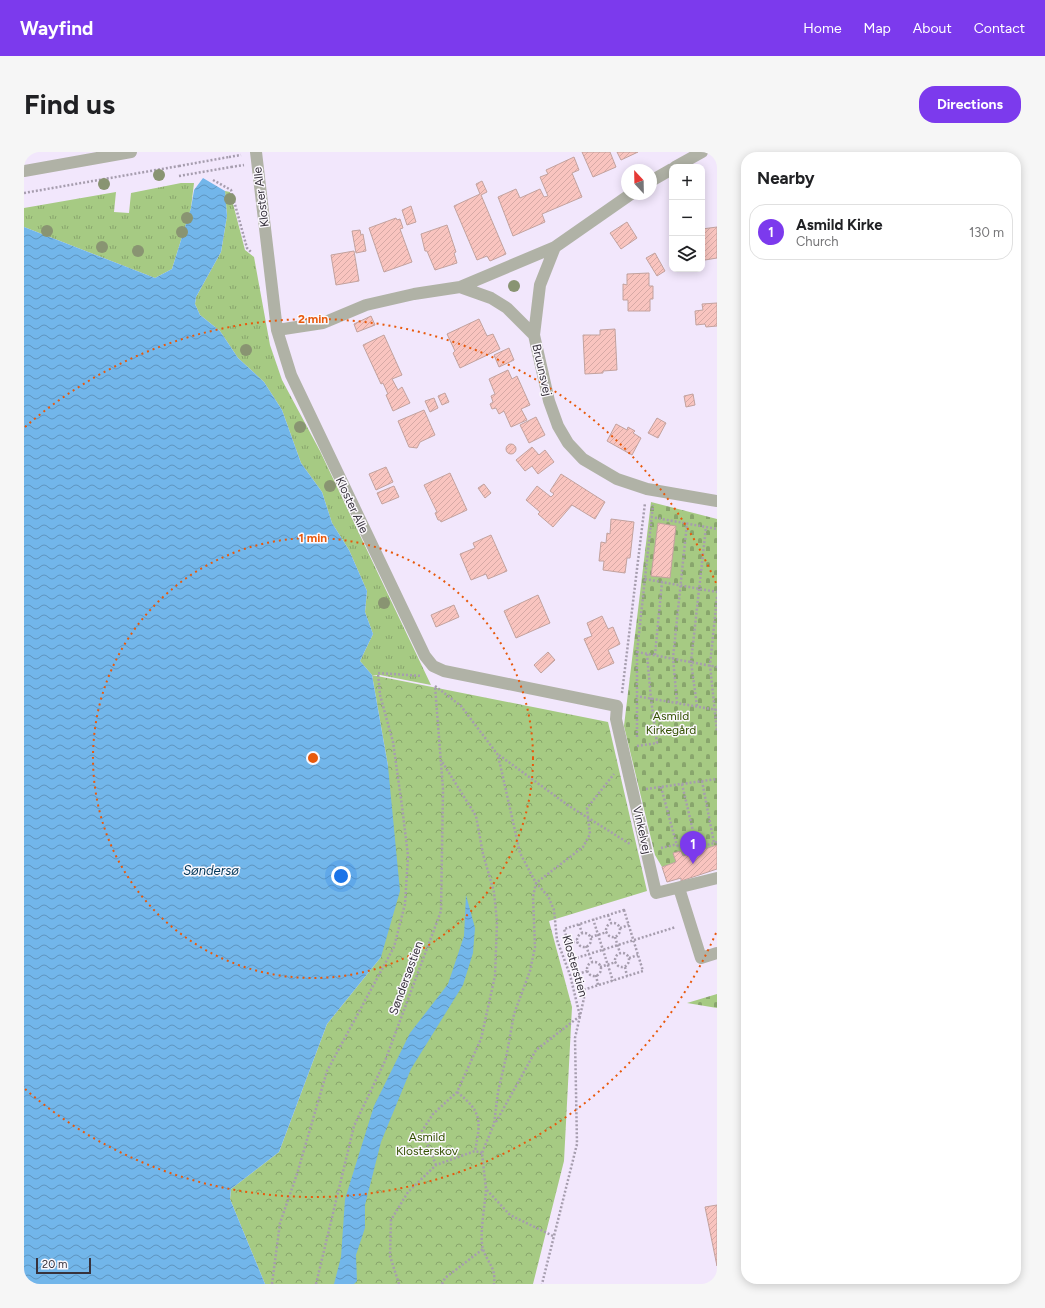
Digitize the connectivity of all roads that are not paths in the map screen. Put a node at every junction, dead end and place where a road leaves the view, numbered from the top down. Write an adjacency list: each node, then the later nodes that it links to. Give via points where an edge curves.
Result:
1 (130, 152): 5 (street)
2 (256, 152): 11 (street, Kloster Alle)
3 (702, 152): 4 (street)
4 (680, 164)
5 (24, 171)
6 (669, 171): 7 (street)
7 (657, 178)
8 (622, 200): 9 (street)
9 (555, 247): 10 (street); 12 (street, via 540,285)
10 (460, 288): 11 (street, Bruunsvej, via 414,294 373,304 322,323); 12 (street, Bruunsvej, via 492,298 507,308)
11 (277, 330): 14 (street, Kloster Alle, via 291,375 433,672 444,671)
12 (534, 335): 13 (street, Bruunsvej, via 548,401 568,443 583,459 617,479 650,490)
13 (717, 501)
14 (617, 706): 16 (street, Vinkelvej, via 616,719 656,893)
15 (717, 878): 16 (street, Vinkelvej)
16 (679, 888): 17 (street, via 701,958)
17 (717, 953)

